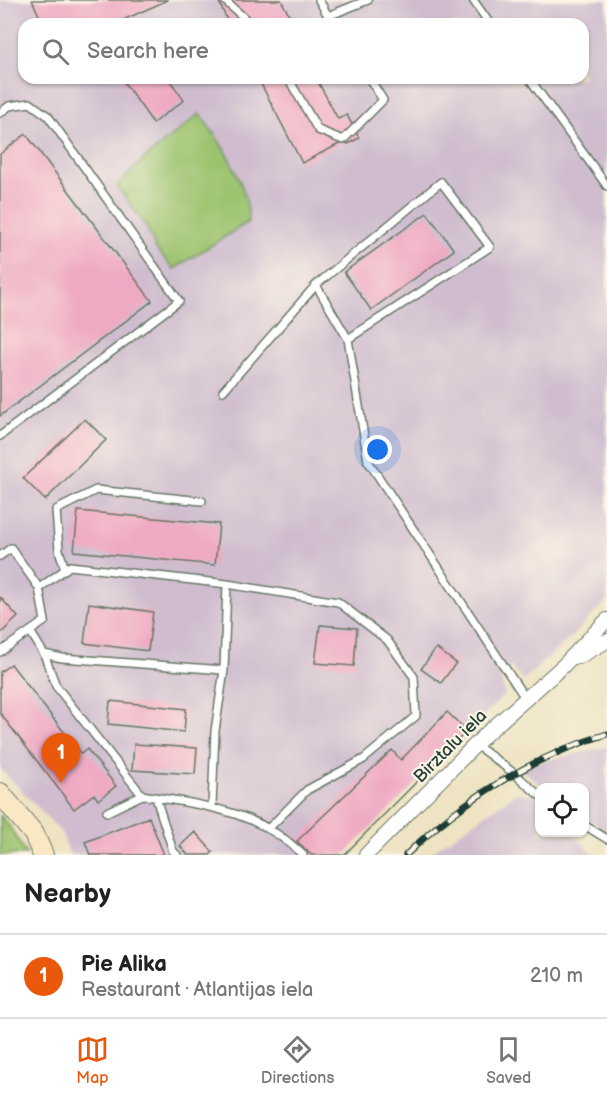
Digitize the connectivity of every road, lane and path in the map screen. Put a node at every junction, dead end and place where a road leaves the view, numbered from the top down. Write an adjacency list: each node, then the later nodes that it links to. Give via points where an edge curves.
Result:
1 (224, 0): 6 (lane)
2 (319, 0): 5 (lane)
3 (368, 0): 5 (lane)
4 (473, 0): 7 (lane)
5 (328, 16)
6 (244, 18)
7 (486, 18)
8 (291, 84): 9 (lane, via 318,130 343,140 384,100)
9 (373, 84)
10 (533, 84): 12 (lane)
11 (0, 113): 16 (lane, via 9,106 30,104 48,116 179,302)
12 (607, 186)
13 (316, 285): 14 (lane); 14 (lane, via 441,182 490,247); 15 (lane)
14 (348, 339): 29 (lane, via 368,461)
15 (223, 391)
16 (0, 436)
17 (202, 501): 19 (lane, via 96,490 56,510 58,550)
18 (0, 556): 21 (lane, via 11,548)
19 (65, 569): 20 (lane, via 70,566); 21 (lane)
20 (227, 584): 28 (lane); 38 (lane, via 338,602 387,640 414,677 416,716 364,759 307,790)
21 (39, 588): 23 (lane, via 45,621)
22 (607, 620): 27 (street, Birztalu iela)
23 (30, 631): 25 (lane); 26 (lane)
24 (607, 641): 27 (street, Birztalu iela)
25 (0, 652)
26 (44, 654): 28 (lane); 33 (lane, via 56,686)
27 (563, 666): 29 (street, Birztalu iela)
28 (224, 670): 35 (lane, via 215,731)
29 (525, 698): 30 (street, Birztalu iela)
30 (476, 745): 31 (lane); 43 (street, Birztalu iela)
31 (535, 792)
32 (0, 793): 40 (main road, via 34,834)
33 (142, 795): 34 (lane); 36 (lane)
34 (156, 798): 35 (lane); 41 (lane)
35 (212, 807): 38 (lane, via 248,817)
36 (107, 813)
37 (589, 828): 39 (lane)
38 (268, 829): 42 (lane)
39 (607, 839)
40 (43, 855)
41 (177, 855)
42 (303, 855)
43 (366, 855)

